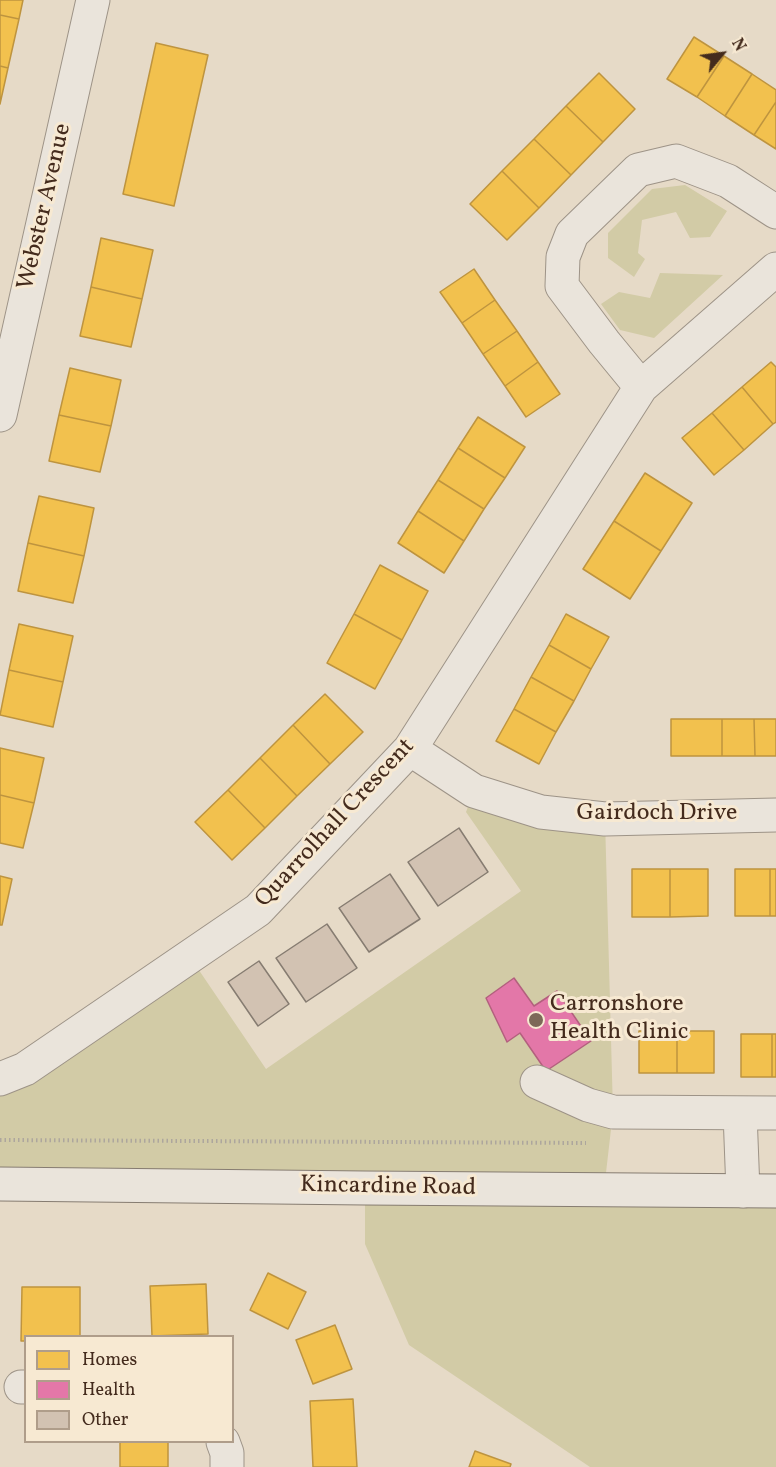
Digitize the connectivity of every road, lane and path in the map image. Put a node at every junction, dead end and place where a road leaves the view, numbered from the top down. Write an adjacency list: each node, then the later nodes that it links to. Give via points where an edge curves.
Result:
1 (93, 0): 5 (street, Webster Avenue)
2 (776, 212): 4 (street, via 728,181 676,161 638,170 572,234 563,257 562,286)
3 (776, 269): 4 (street, Quarrolhall Crescent)
4 (640, 387): 6 (street, Quarrolhall Crescent)
5 (0, 415)
6 (410, 749): 7 (street, Gairdoch Drive, via 474,791 541,812 605,819); 8 (street, Quarrolhall Crescent, via 258,910 25,1069)
7 (776, 815)
8 (0, 1079)
9 (537, 1082): 10 (street)
10 (613, 1112): 11 (street); 13 (path, via 609,1143)
11 (740, 1113): 12 (street); 15 (street)
12 (776, 1113)
13 (0, 1140)
14 (0, 1184): 15 (street, Kincardine Road)
15 (743, 1191): 16 (street, Kincardine Road)
16 (776, 1191)
17 (223, 1443): 18 (street)
18 (227, 1467)

